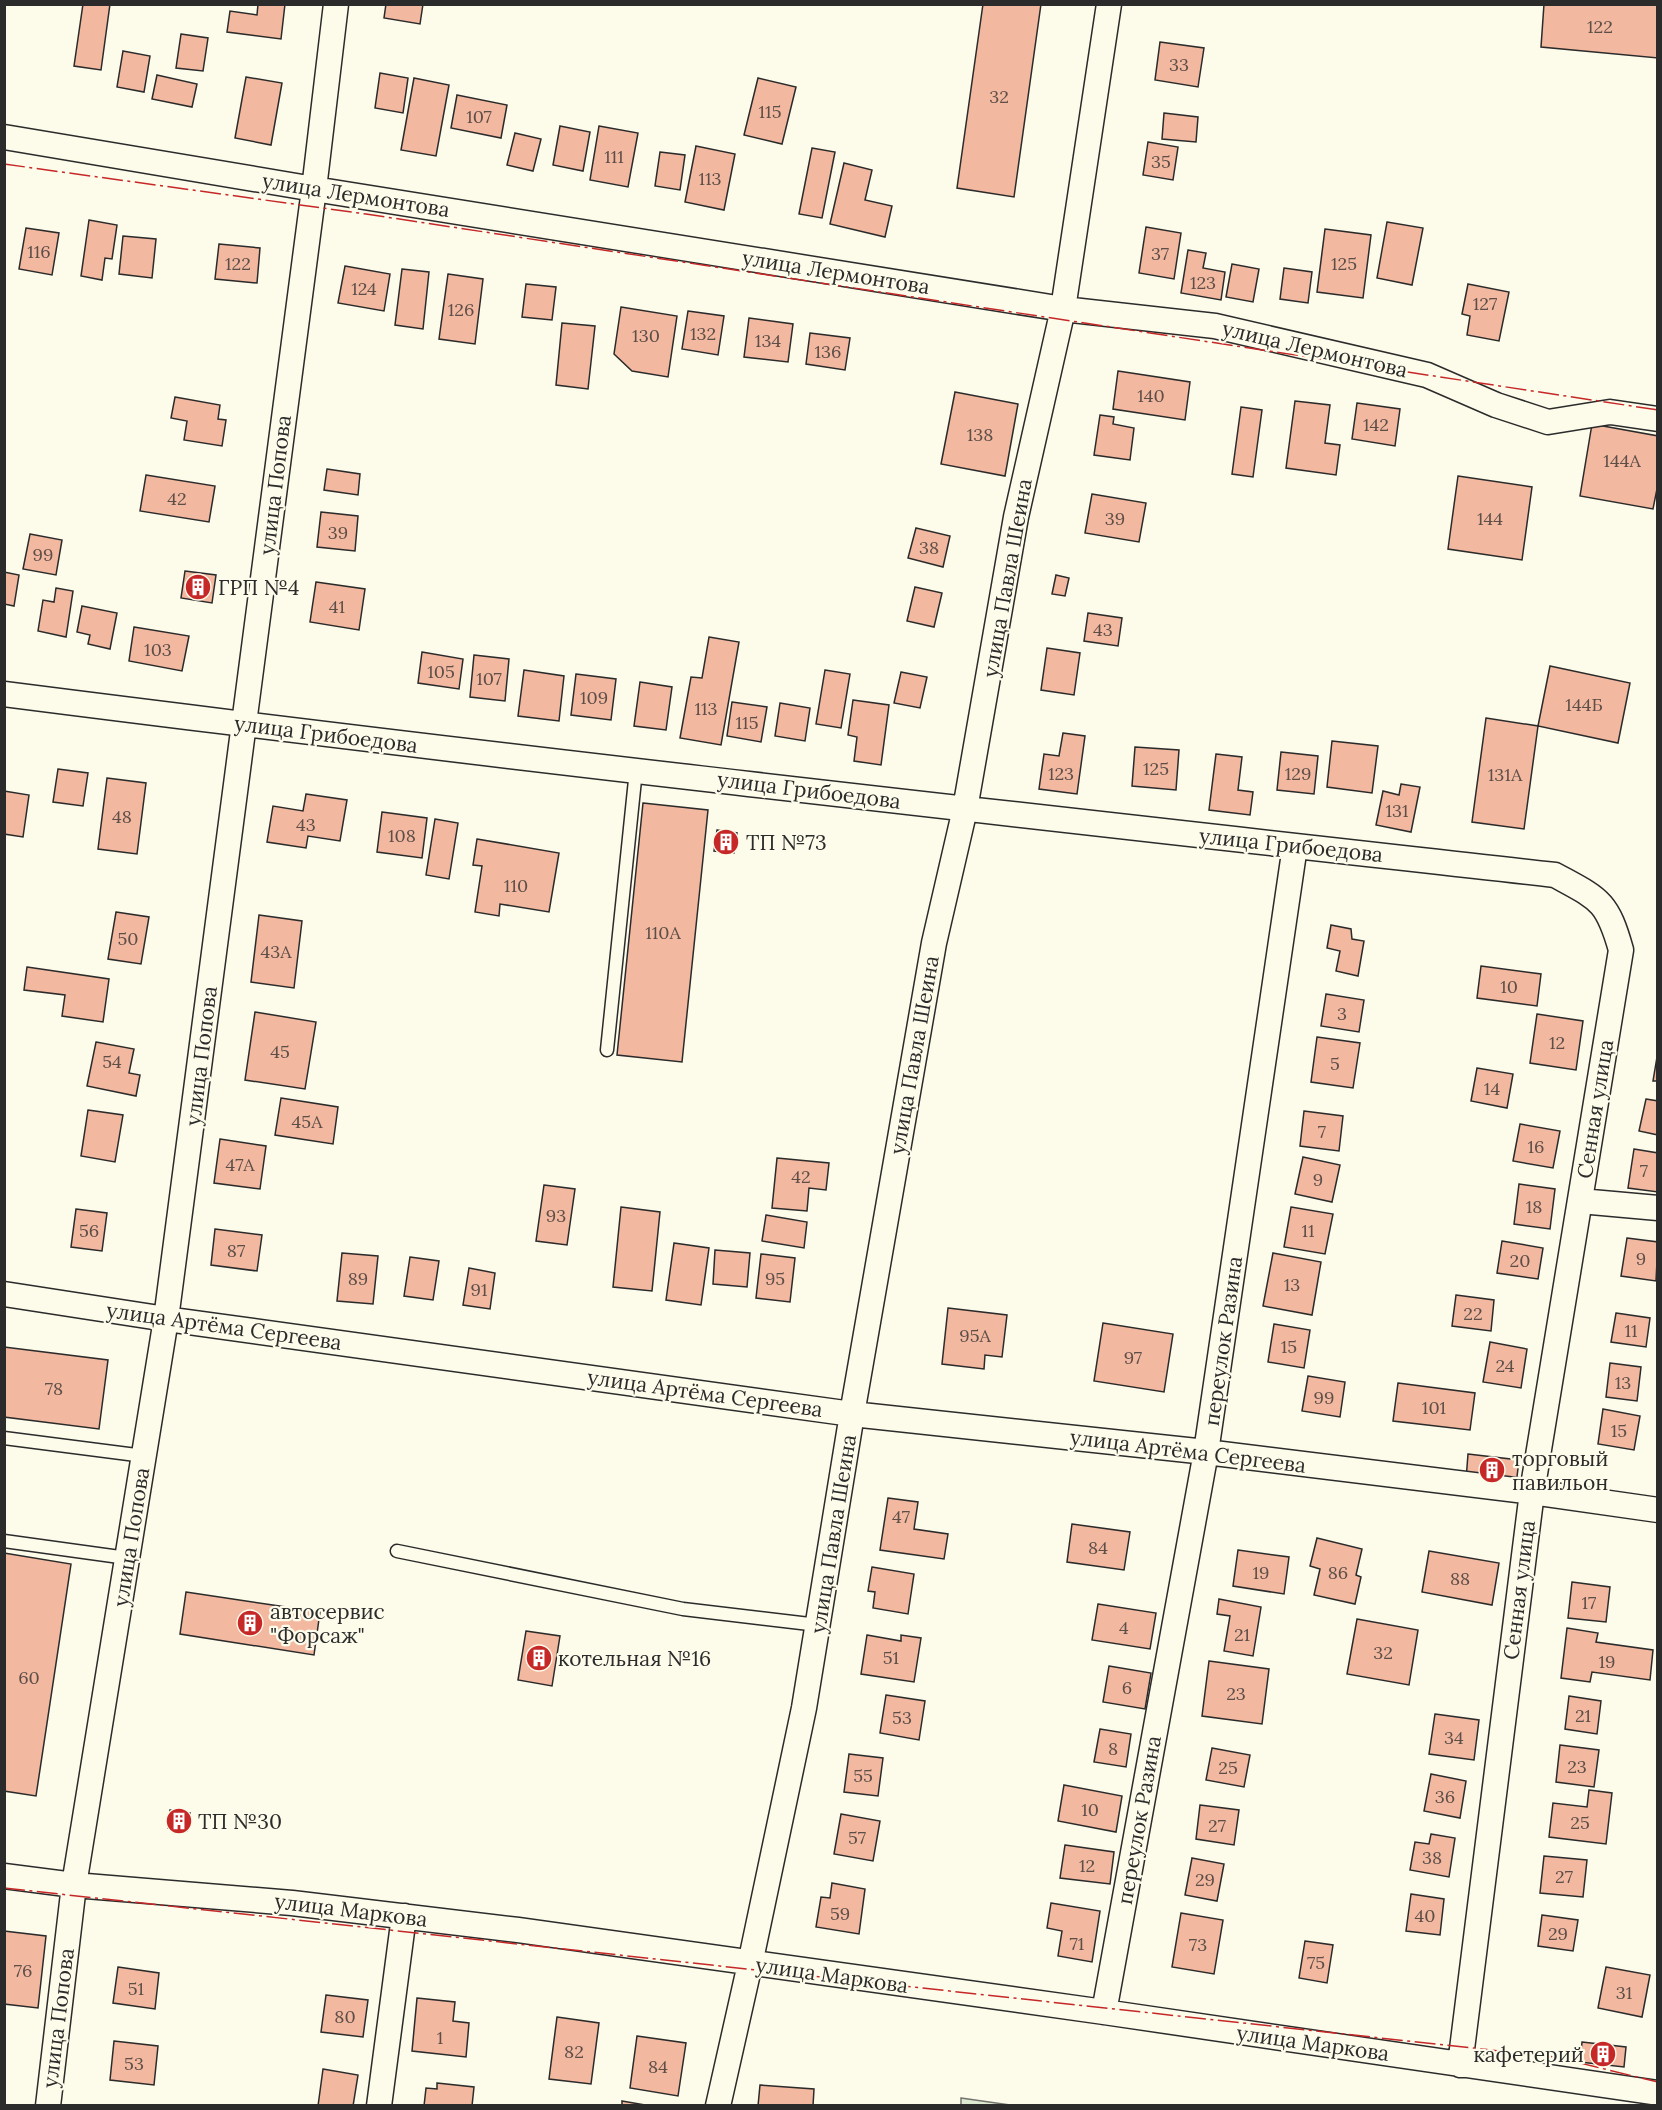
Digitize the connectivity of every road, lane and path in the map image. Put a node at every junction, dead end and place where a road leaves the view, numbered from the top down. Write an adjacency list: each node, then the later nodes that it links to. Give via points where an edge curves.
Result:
1 (336, 4): 4 (street, улица Попова)
2 (1109, 4): 5 (street, улица Павла Шеина)
3 (4, 137): 4 (street, улица Лермонтова)
4 (314, 189): 5 (street, улица Лермонтова); 8 (street, улица Попова)
5 (1063, 309): 6 (street, улица Лермонтова, via 1215,326 1426,375 1548,422 1610,411); 10 (street, улица Павла Шеина, via 1016,517)
6 (1658, 419)
7 (4, 694): 8 (street, улица Грибоедова)
8 (244, 724): 9 (street, улица Грибоедова); 17 (street, улица Попова)
9 (636, 770): 10 (street, улица Грибоедова); 13 (lane)
10 (965, 809): 11 (street, улица Грибоедова); 18 (street, улица Павла Шеина, via 934,943)
11 (1295, 846): 12 (street, улица Грибоедова, via 1555,875 1591,894); 20 (street, переулок Разина)
12 (1604, 907): 14 (street, Сенная улица, via 1613,920 1621,950)
13 (607, 1050)
14 (1580, 1201): 15 (street); 22 (street, Сенная улица)
15 (1658, 1208)
16 (4, 1294): 17 (street, улица Артёма Сергеева)
17 (166, 1319): 18 (street, улица Артёма Сергеева); 21 (street, улица Попова)
18 (852, 1414): 20 (street, улица Артёма Сергеева); 27 (street, улица Павла Шеина)
19 (4, 1437): 21 (lane)
20 (1206, 1452): 22 (street, улица Артёма Сергеева); 32 (street, переулок Разина)
21 (144, 1456): 26 (street, улица Попова)
22 (1532, 1492): 23 (street, улица Артёма Сергеева); 33 (street, Сенная улица)
23 (1658, 1510)
24 (4, 1541): 26 (lane)
25 (397, 1551): 27 (lane, via 683,1609)
26 (127, 1558): 29 (street, улица Попова)
27 (818, 1625): 31 (street, улица Павла Шеина)
28 (4, 1876): 29 (street, улица Маркова)
29 (74, 1885): 30 (street, улица Маркова); 35 (street, улица Попова)
30 (404, 1916): 31 (street, улица Маркова); 36 (street)
31 (750, 1964): 32 (street, улица Маркова); 37 (street, улица Павла Шеина)
32 (1104, 2012): 33 (street, улица Маркова)
33 (1460, 2065): 34 (street, улица Маркова)
34 (1658, 2093)
35 (48, 2106)
36 (379, 2106)
37 (718, 2106)

